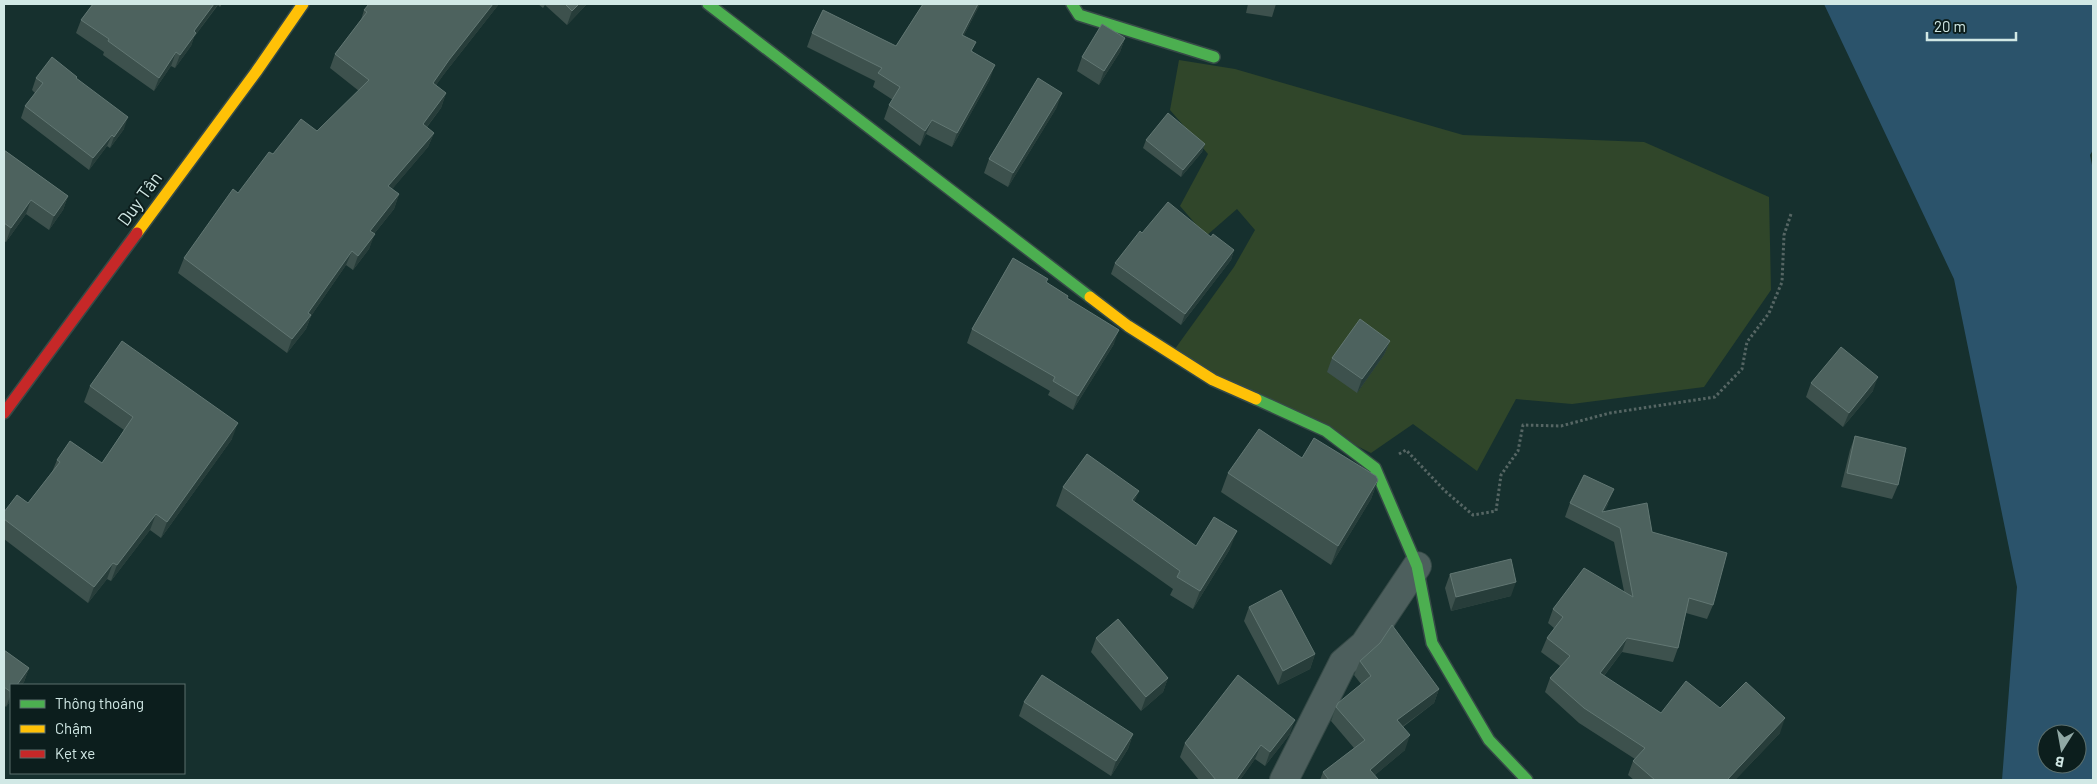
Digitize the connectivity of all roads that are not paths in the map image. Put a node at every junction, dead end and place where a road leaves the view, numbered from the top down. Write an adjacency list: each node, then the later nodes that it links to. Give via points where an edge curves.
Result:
1 (303, 4): 5 (street, Duy Tân)
2 (708, 4): 6 (street, via 1128,326 1213,380 1326,431 1375,468)
3 (1072, 4): 4 (street, via 1079,15)
4 (1214, 57)
5 (4, 414)
6 (1417, 566): 7 (street, via 1364,645 1343,663); 8 (street, via 1432,643 1488,740)
7 (1284, 780)
8 (1527, 780)

